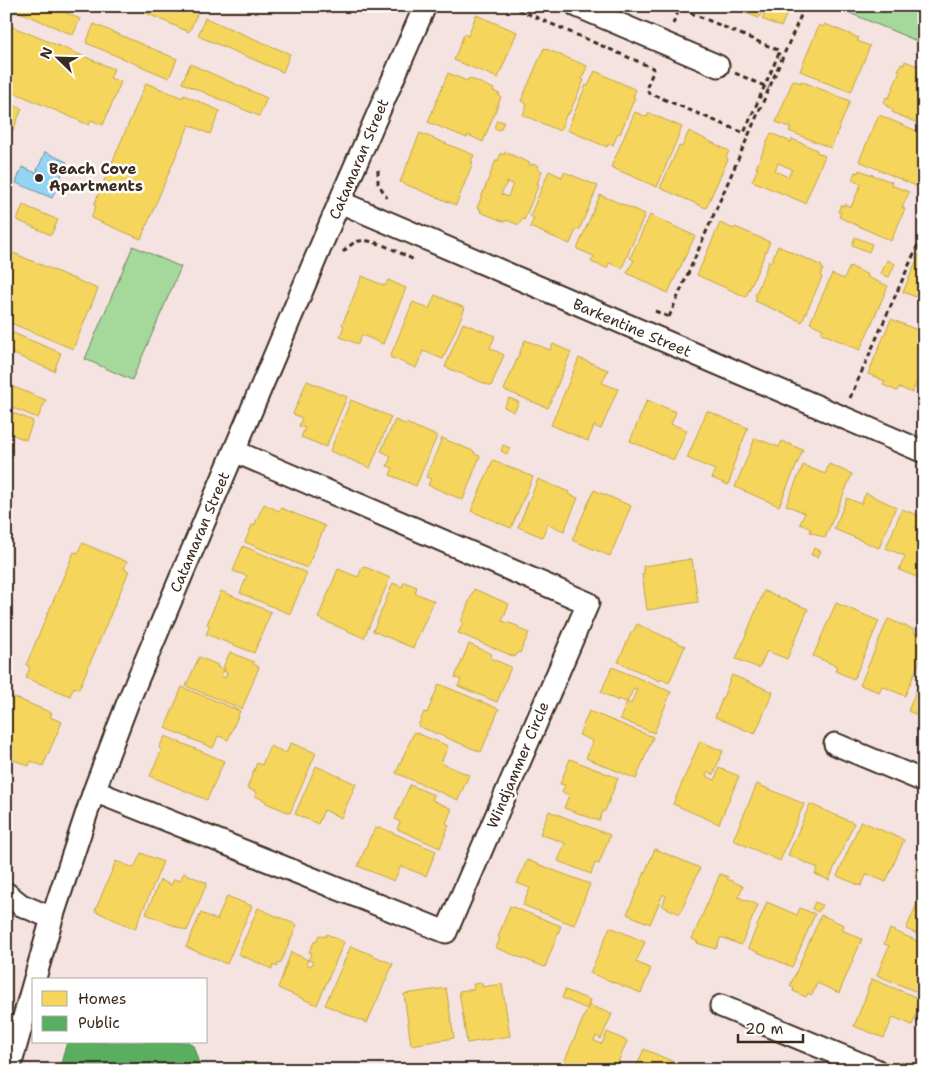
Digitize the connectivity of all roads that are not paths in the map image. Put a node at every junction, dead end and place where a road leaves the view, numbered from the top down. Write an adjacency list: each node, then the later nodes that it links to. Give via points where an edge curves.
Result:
1 (425, 6): 4 (street, Catamaran Street)
2 (577, 6): 3 (street)
3 (718, 66)
4 (340, 202): 5 (street, Catamaran Street); 6 (street, Barkentine Street)
5 (234, 452): 9 (street, Catamaran Street, via 128,702); 9 (street, Windjammer Circle, via 588,603 446,932)
6 (924, 452)
7 (835, 744): 8 (street)
8 (924, 781)
9 (94, 791): 11 (street, Catamaran Street)
10 (6, 893): 11 (street, via 21,905)
11 (52, 918): 12 (street, Catamaran Street)
12 (35, 978)
13 (32, 989): 15 (street, Catamaran Street)
14 (721, 1006): 16 (street)
15 (9, 1070)
16 (876, 1070)

